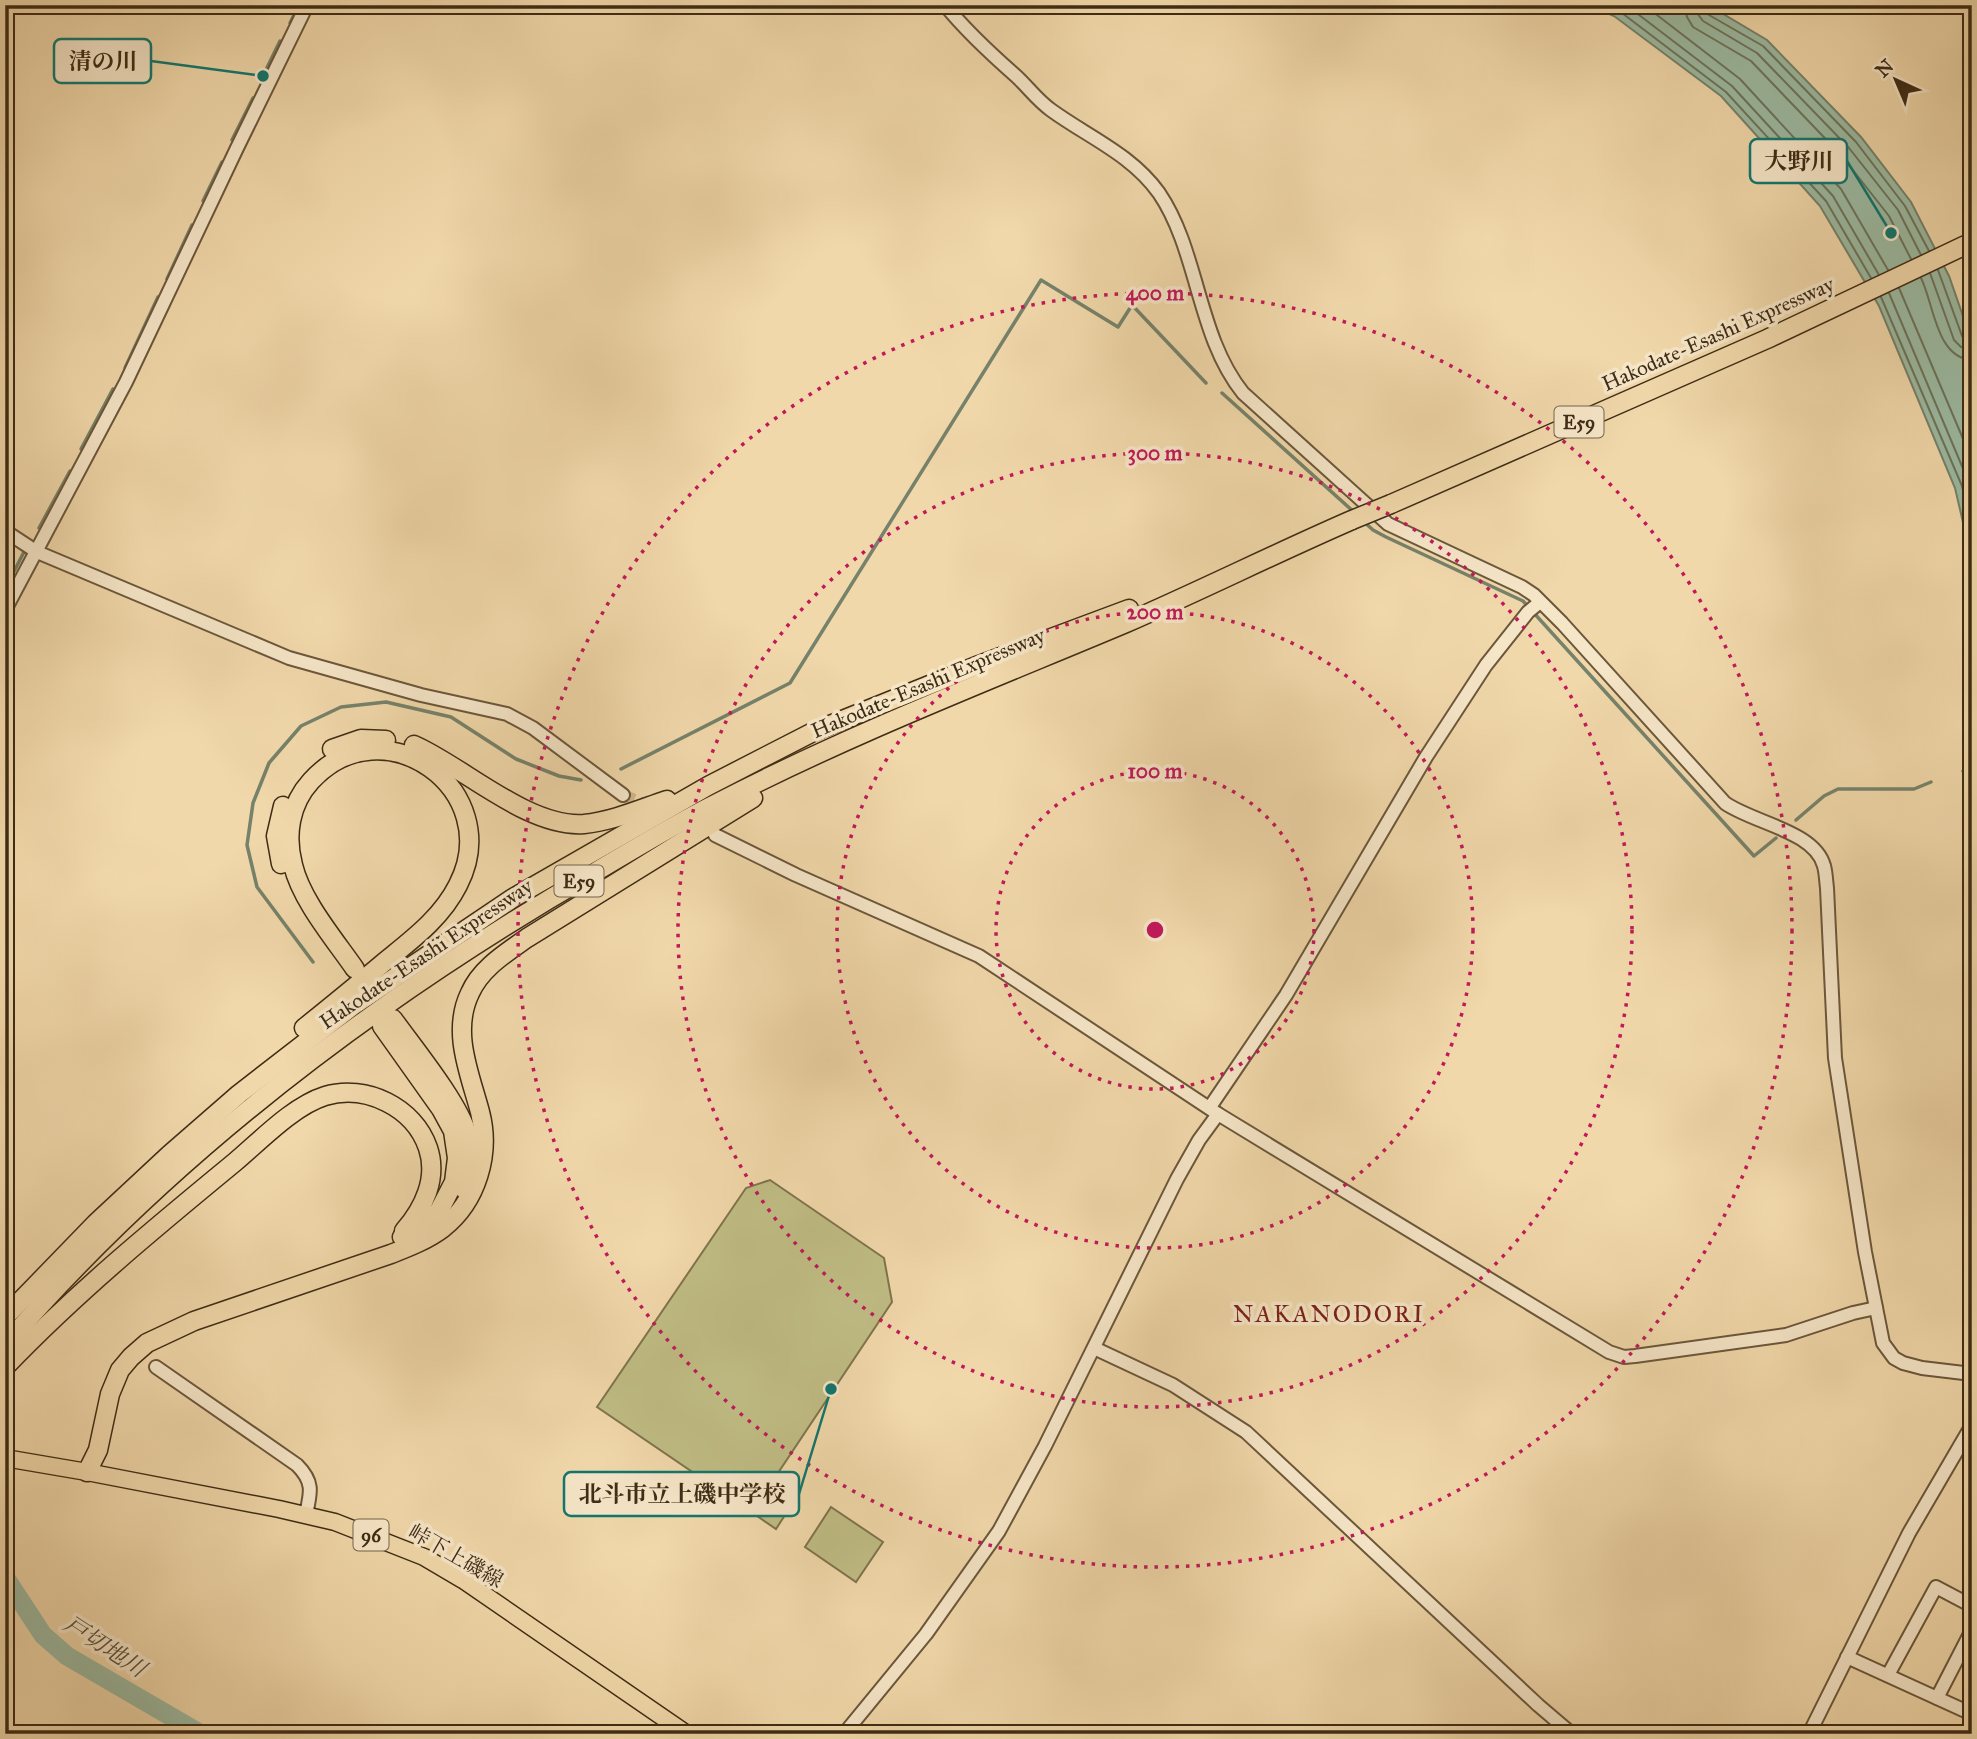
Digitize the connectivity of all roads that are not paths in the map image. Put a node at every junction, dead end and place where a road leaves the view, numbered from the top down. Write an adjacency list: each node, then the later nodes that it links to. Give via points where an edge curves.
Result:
1 (307, 5): 5 (street, via 126,382)
2 (945, 5): 7 (street, via 1049,108 1117,151 1159,193 1222,356 1243,393 1388,524 1522,587)
3 (1972, 242): 6 (highway, Hakodate-Esashi Expressway / E59, bridge, via 1767,340)
4 (5, 531): 5 (street)
5 (37, 552): 8 (street); 11 (street, via 289,658 507,714)
6 (1250, 565): 9 (highway, Hakodate-Esashi Expressway / E59, via 1131,621); 10 (highway, Hakodate-Esashi Expressway / E59, via 828,726)
7 (1534, 607): 13 (street, via 1486,665 1434,745); 17 (street, via 1725,803 1805,840 1824,865 1835,1058)
8 (5, 610)
9 (884, 724): 15 (highway, via 710,823 527,938 480,977 462,1023 466,1062 481,1116 482,1164 466,1205); 19 (highway, Hakodate-Esashi Expressway / E59, via 663,832 414,984 313,1058 181,1168 109,1235)
10 (708, 786): 14 (highway, Hakodate-Esashi Expressway / E59, via 513,898 404,970 302,1044); 14 (highway, via 582,824 529,812 415,746 389,740 361,739 312,762 291,787 281,811 276,836 279,859 308,920 350,973 303,890 289,842 290,820 301,793 321,771 343,757 392,751 412,756 439,773 457,794 466,817 467,863 450,898 427,927 300,1032)
11 (623, 795)
12 (715, 835): 13 (street, via 979,956)
13 (1214, 1110): 17 (street, via 1624,1357 1786,1335); 20 (street)
14 (169, 1155): 18 (highway, Hakodate-Esashi Expressway / E59)
15 (444, 1227): 16 (highway, via 463,1194 467,1135 454,1106 387,1022 453,1131 457,1158 454,1182 439,1211 419,1229); 26 (highway, via 391,1254 194,1321 147,1343 120,1370)
16 (395, 1241): 21 (highway, via 417,1216 427,1194 431,1173 424,1137 385,1101 345,1093 323,1097 295,1112 157,1227); 26 (highway, via 185,1313 133,1339 105,1375 95,1402 86,1448)
17 (1876, 1308): 23 (street, via 1883,1343 1894,1358 1922,1368)
18 (5, 1317)
19 (5, 1345)
20 (1094, 1348): 35 (street, via 999,1531 926,1634); 36 (street, via 1173,1385 1246,1432)
21 (5, 1367)
22 (156, 1367): 27 (street, via 297,1465 311,1490)
23 (1972, 1374)
24 (1972, 1425): 30 (street, via 1909,1533)
25 (5, 1458): 26 (main road, 峠下上磯線 / 96)
26 (87, 1472): 27 (main road, 峠下上磯線 / 96)
27 (306, 1514): 34 (main road, 峠下上磯線 / 96, via 425,1557)
28 (1972, 1606): 31 (street, via 1936,1587)
29 (1972, 1630): 32 (street)
30 (1847, 1657): 31 (street); 37 (street)
31 (1888, 1675): 32 (street)
32 (1937, 1698): 33 (street)
33 (1972, 1714)
34 (687, 1734)
35 (844, 1734)
36 (1572, 1734)
37 (1809, 1734)

